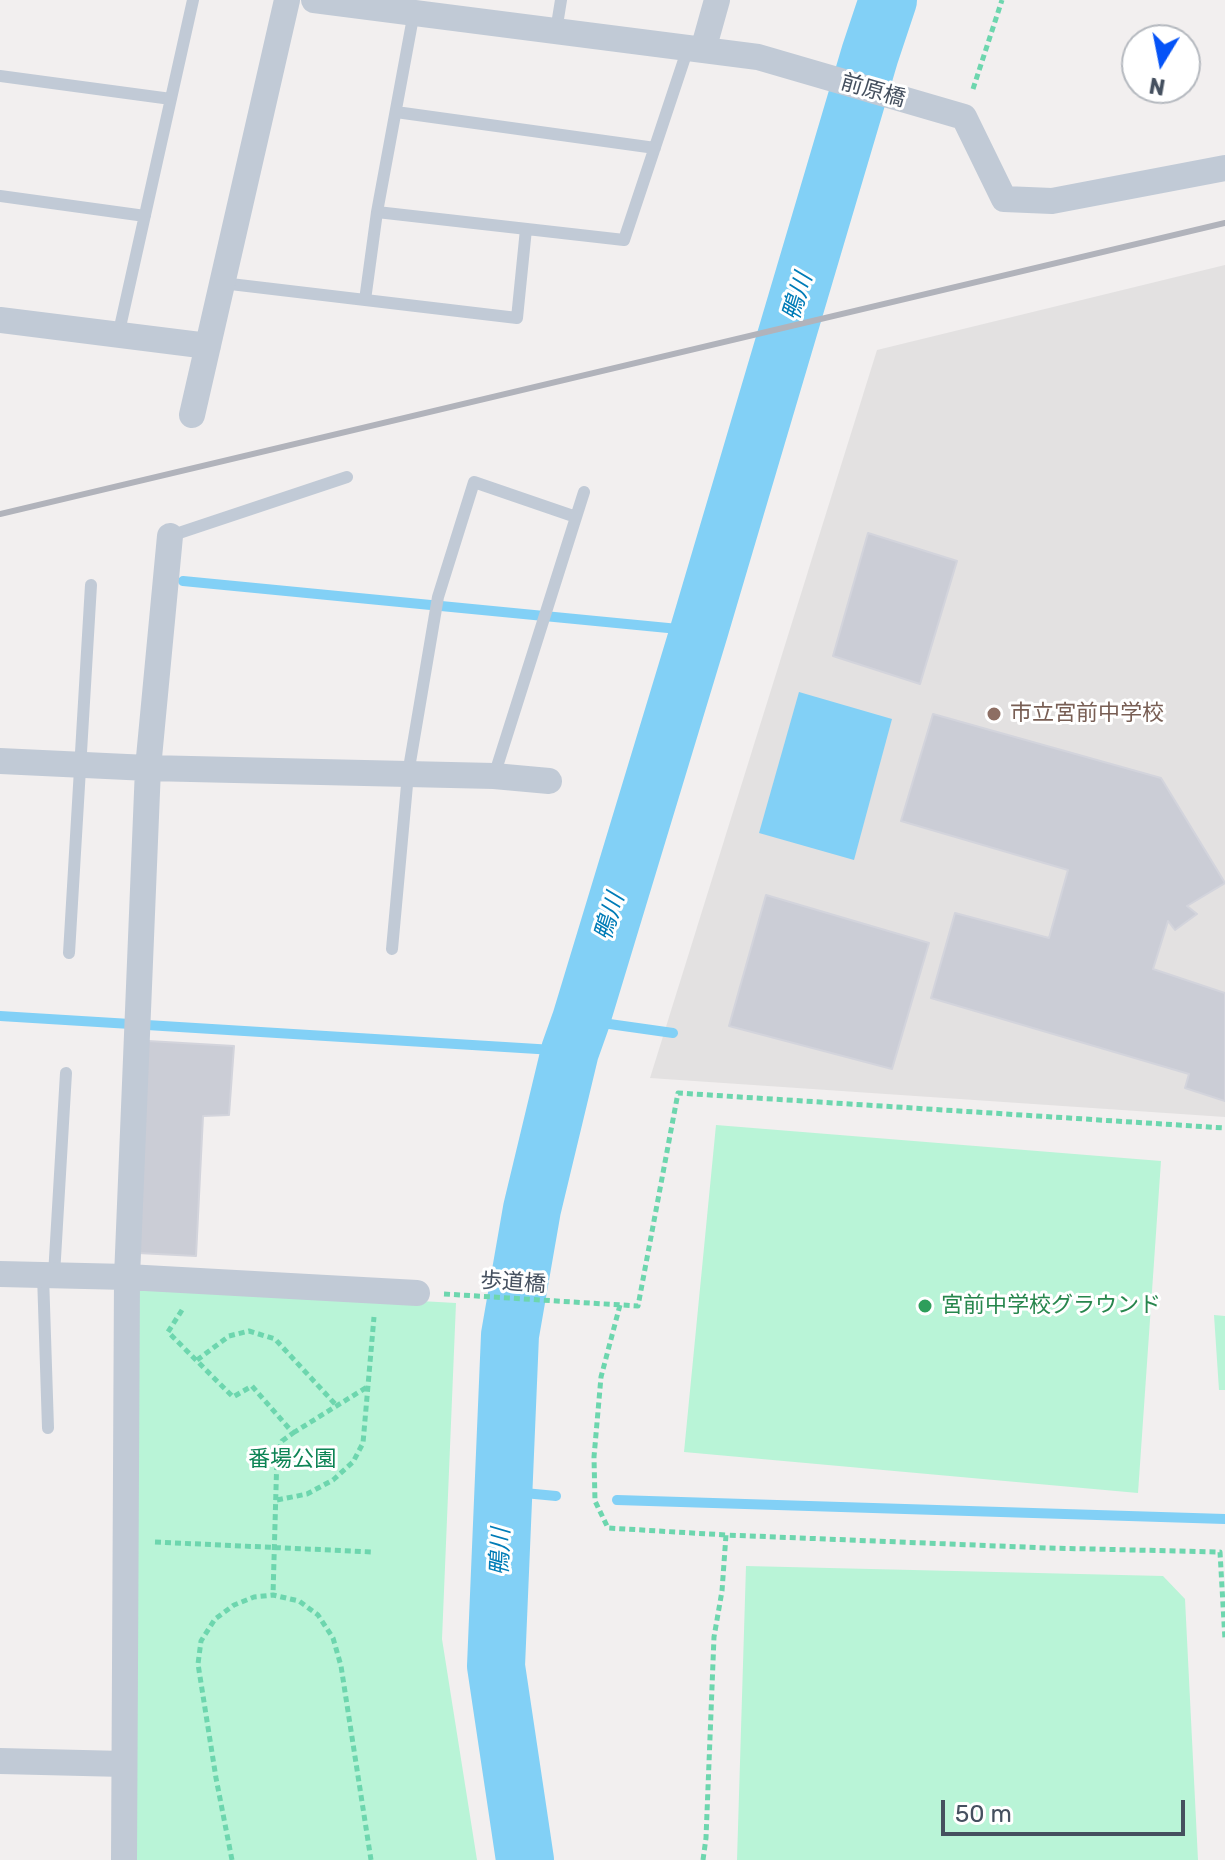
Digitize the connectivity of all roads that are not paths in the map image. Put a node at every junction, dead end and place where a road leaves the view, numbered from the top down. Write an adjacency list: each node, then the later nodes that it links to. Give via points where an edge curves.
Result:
1 (193, 0): 10 (lane)
2 (287, 0): 18 (street)
3 (314, 0): 6 (street, 前原橋)
4 (561, 0): 7 (lane)
5 (717, 0): 8 (street)
6 (414, 12): 7 (street, 前原橋); 11 (lane)
7 (556, 31): 8 (street, 前原橋)
8 (696, 49): 12 (lane); 13 (street, 前原橋, via 758,57 957,115 1004,199 1052,201)
9 (0, 76): 10 (lane)
10 (171, 99): 16 (lane)
11 (396, 112): 12 (lane); 15 (lane)
12 (655, 148): 17 (lane, via 624,240)
13 (1225, 168)
14 (0, 196): 16 (lane)
15 (377, 212): 17 (lane); 19 (lane)
16 (145, 216): 21 (lane)
17 (526, 229): 19 (lane, via 517,318)
18 (222, 283): 19 (lane); 22 (street)
19 (365, 300)
20 (0, 320): 21 (street)
21 (118, 336): 22 (street)
22 (208, 346): 23 (street)
23 (192, 415)
24 (347, 477): 27 (lane)
25 (584, 492): 26 (lane)
26 (576, 517): 32 (lane, via 474,482 438,597); 33 (lane)
27 (170, 536): 31 (street)
28 (91, 585): 30 (lane)
29 (0, 761): 30 (street)
30 (79, 765): 31 (street); 36 (lane)
31 (148, 768): 32 (street); 40 (street)
32 (408, 774): 33 (street); 35 (lane)
33 (494, 776): 34 (street)
34 (549, 781)
35 (392, 949)
36 (69, 953)
37 (66, 1073): 39 (lane)
38 (0, 1274): 39 (street)
39 (49, 1275): 40 (street); 42 (lane)
40 (127, 1277): 41 (street); 44 (street)
41 (417, 1293)
42 (48, 1428)
43 (0, 1761): 44 (street)
44 (124, 1764): 45 (street)
45 (124, 1860)

